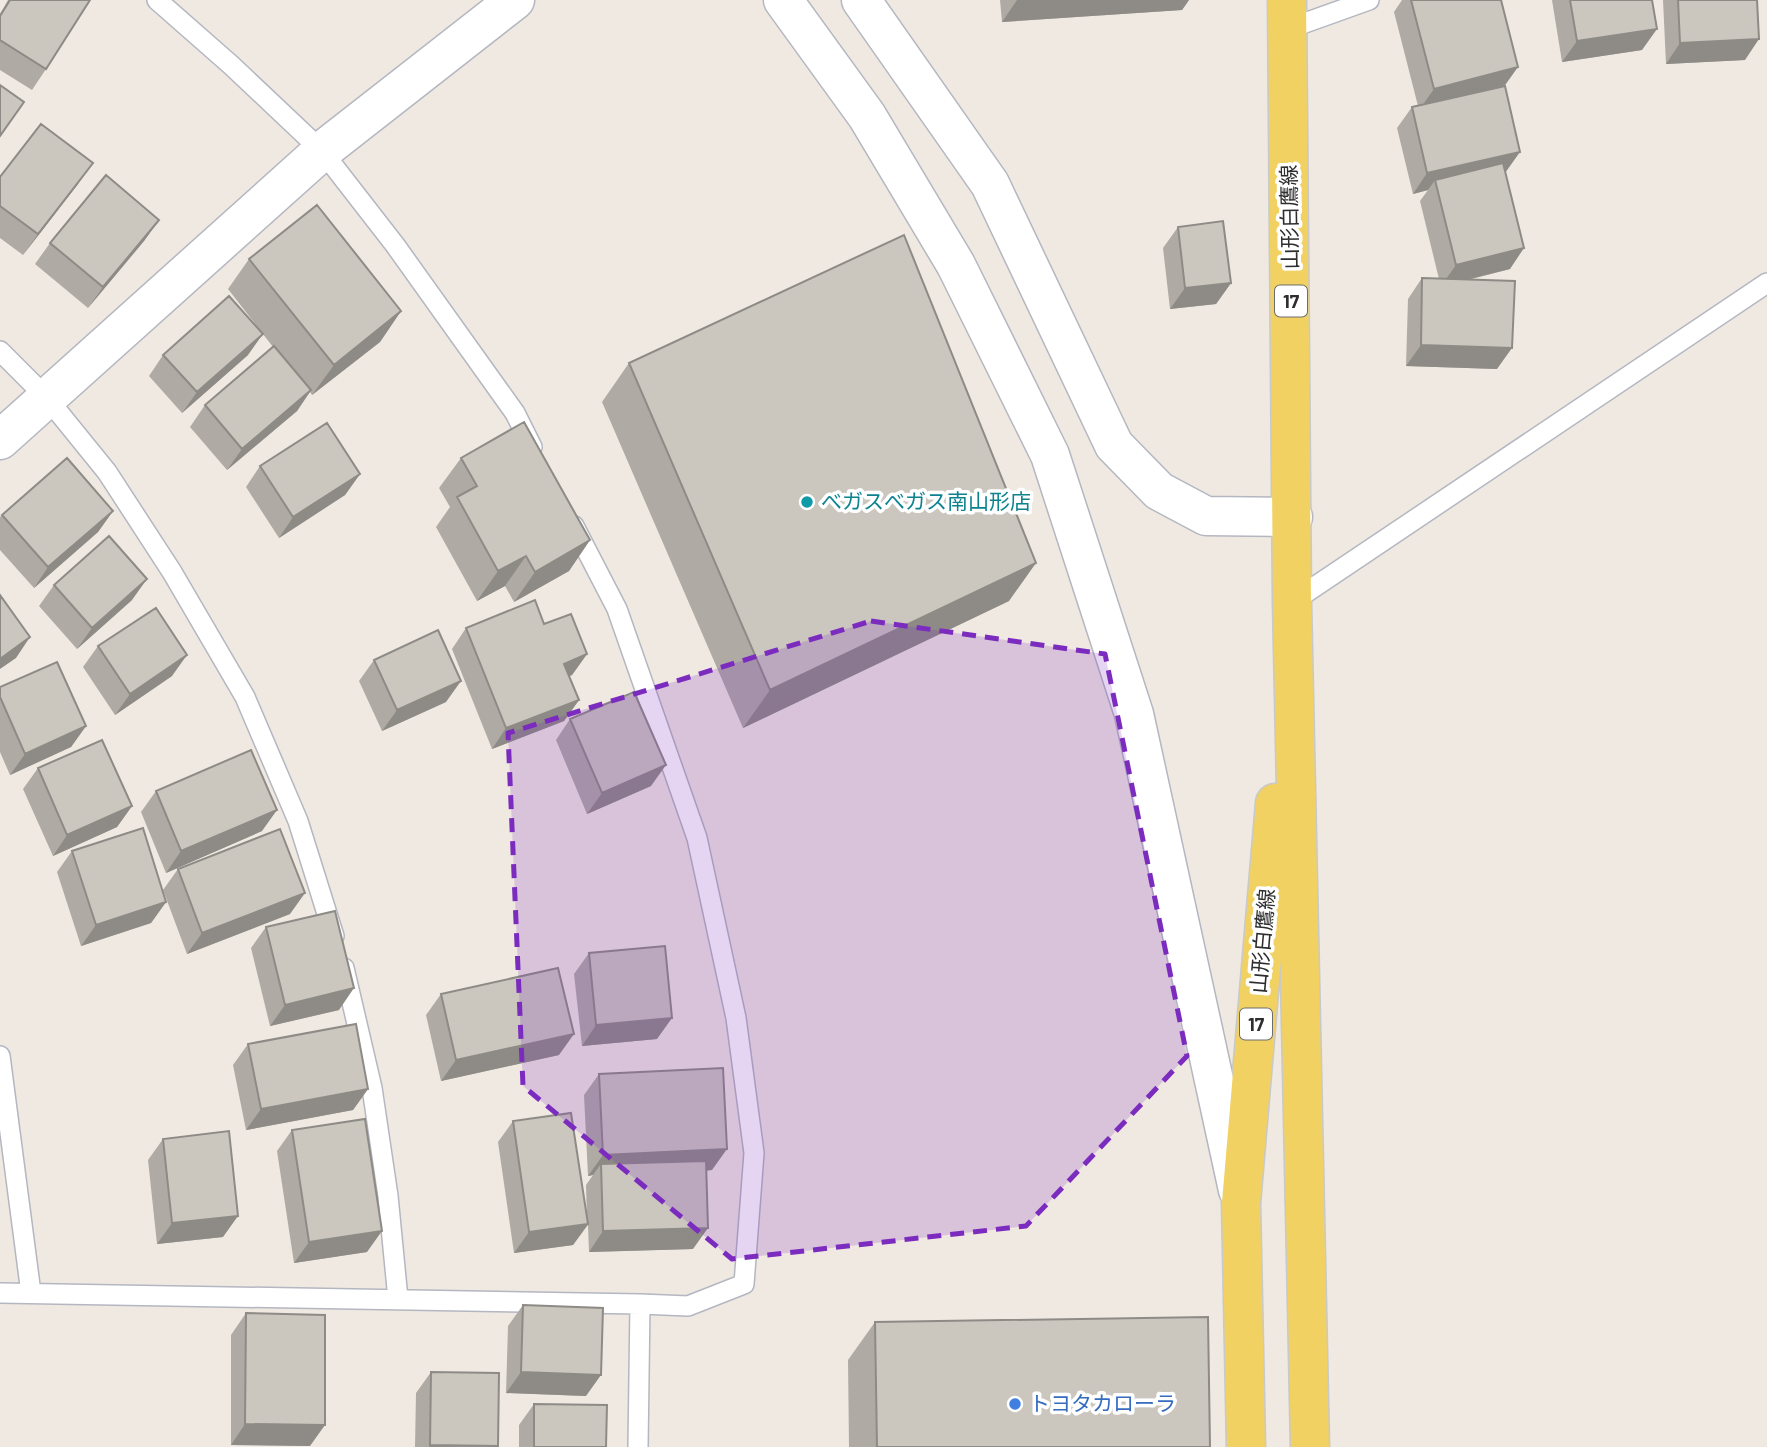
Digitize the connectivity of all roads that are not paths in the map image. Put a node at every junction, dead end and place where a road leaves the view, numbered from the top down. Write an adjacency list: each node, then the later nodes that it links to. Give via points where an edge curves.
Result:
1 (157, 0): 7 (lane)
2 (515, 0): 7 (street)
3 (783, 0): 17 (street, via 867,116 956,265 1050,455 1134,714)
4 (861, 0): 14 (street, via 990,184 1114,445 1159,491 1206,516)
5 (1369, 0): 6 (lane)
6 (1288, 15): 14 (main road, 山形白鷹線 / 17)
7 (321, 151): 10 (street); 12 (lane, via 395,245 515,414)
8 (1767, 283): 15 (lane)
9 (0, 351): 10 (lane)
10 (47, 398): 11 (street); 20 (lane, via 107,472 172,572 245,697 298,821 343,964 372,1088)
11 (0, 440)
12 (541, 462)
13 (566, 511): 21 (lane, via 617,609 697,838 736,1018 754,1153 744,1284 688,1307)
14 (1293, 517): 15 (main road, 山形白鷹線 / 17)
15 (1292, 602): 17 (main road, 山形白鷹線 / 17); 24 (main road, 山形白鷹線 / 17)
16 (0, 1056): 19 (lane)
17 (1241, 1203): 23 (main road, 山形白鷹線 / 17)
18 (0, 1293): 19 (lane)
19 (31, 1293): 20 (lane)
20 (398, 1299): 21 (lane)
21 (640, 1304): 22 (lane)
22 (638, 1447)
23 (1246, 1447)
24 (1310, 1447)

